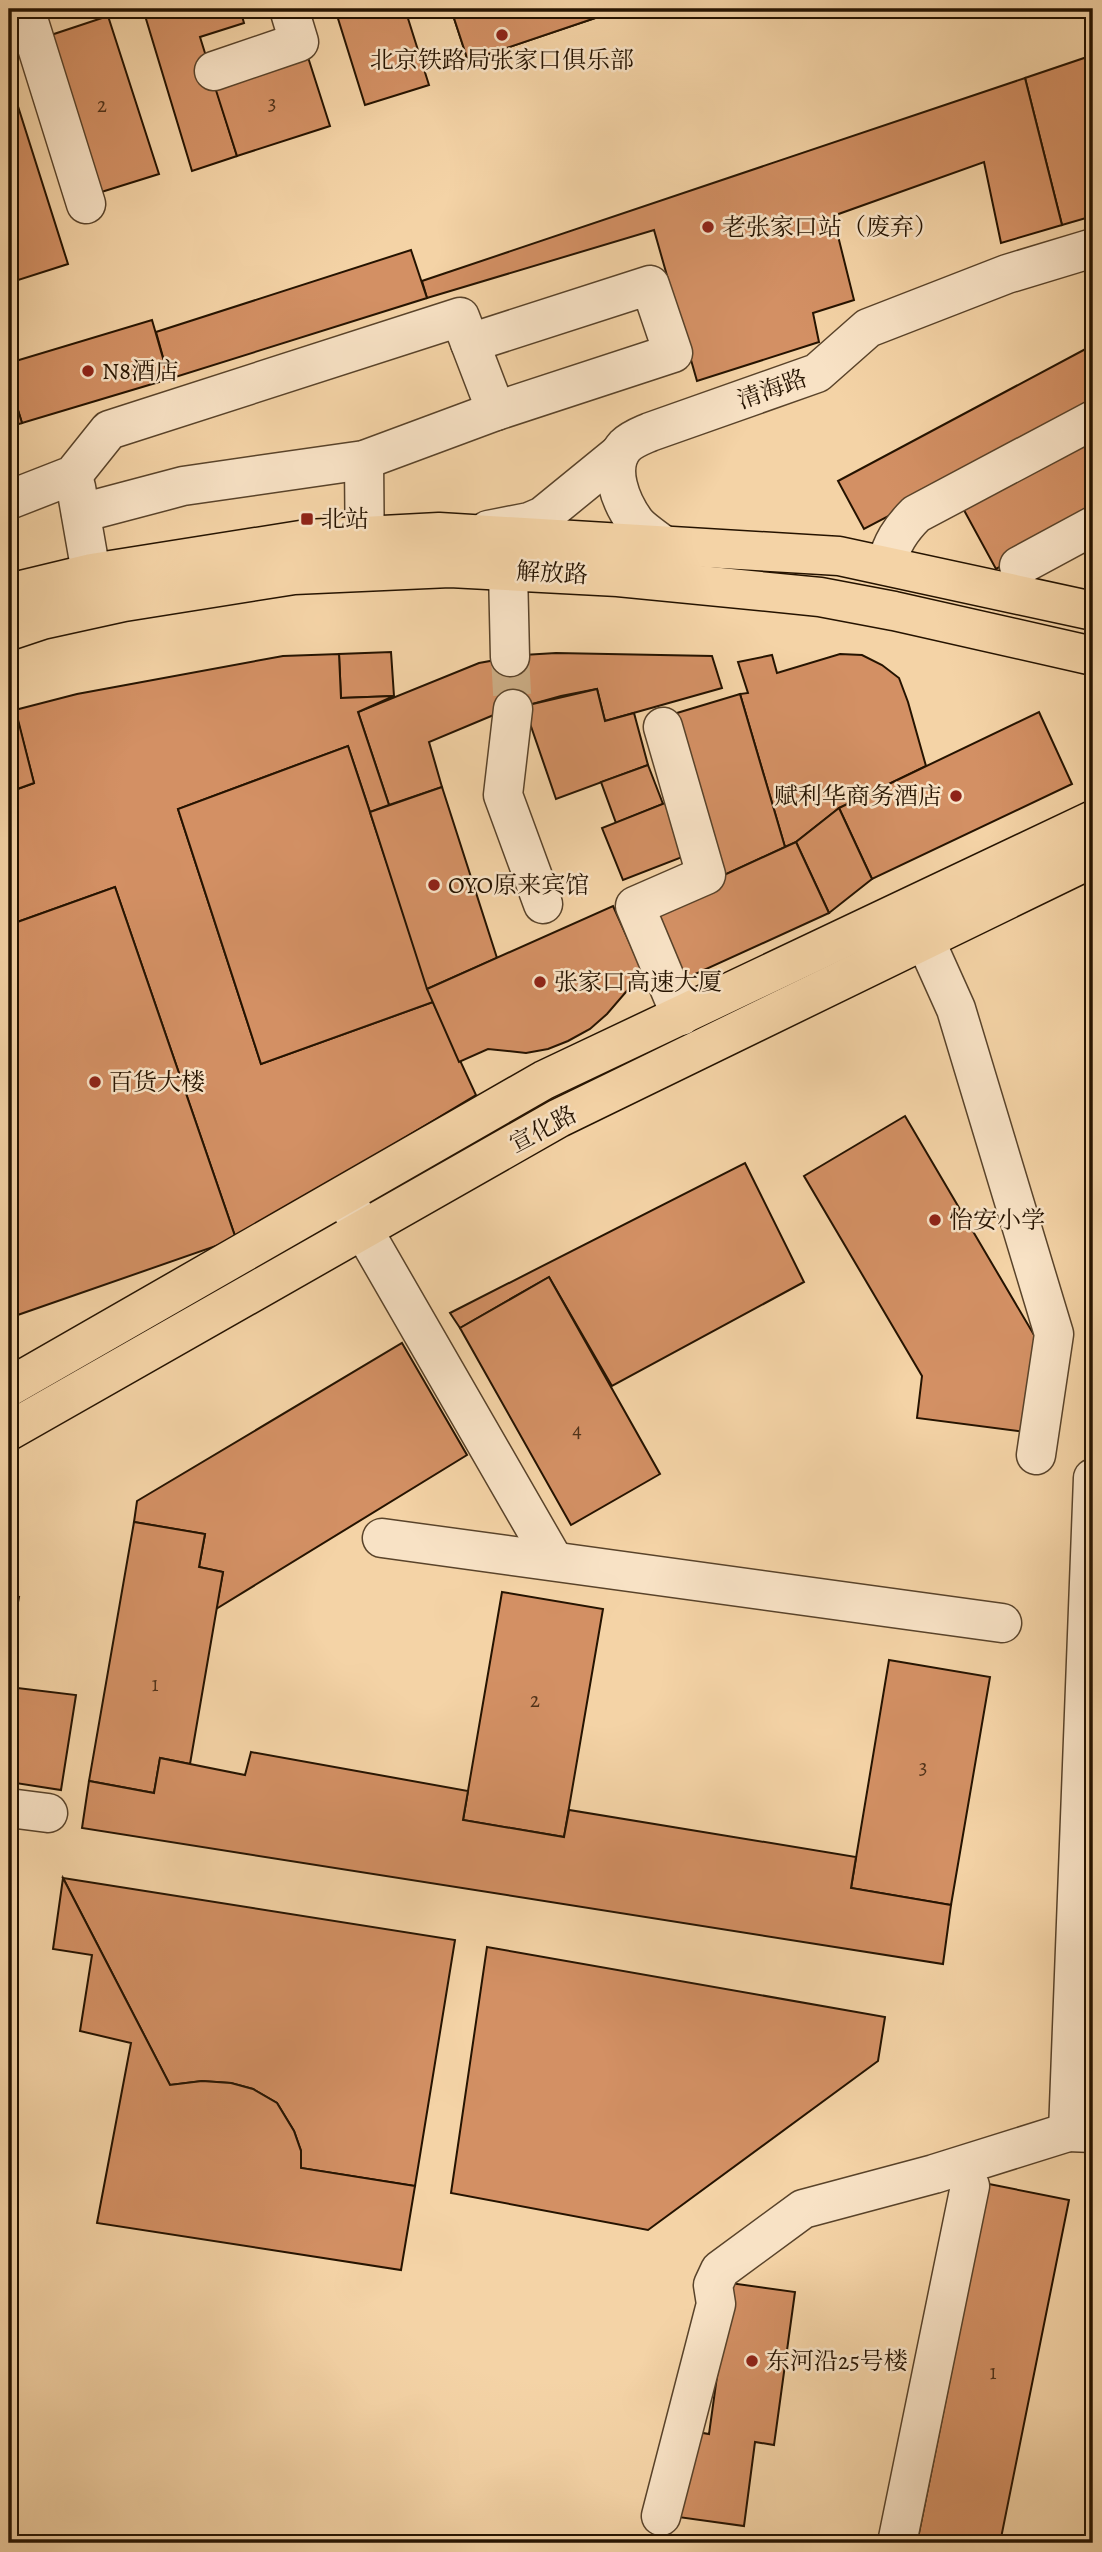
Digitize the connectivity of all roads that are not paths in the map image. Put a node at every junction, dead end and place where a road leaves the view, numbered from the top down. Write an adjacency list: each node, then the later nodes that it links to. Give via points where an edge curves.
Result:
1 (25, 9): 4 (street)
2 (289, 9): 3 (street, via 299,42)
3 (214, 71)
4 (86, 204)
5 (1093, 248): 9 (street, 清海路, via 1007,274 868,328 817,373 637,437)
6 (470, 343): 7 (street); 7 (street, via 650,285 673,353); 11 (street, via 460,317 110,430)
7 (496, 411): 10 (street)
8 (1093, 420): 19 (street, via 915,514 900,530)
9 (619, 454): 15 (street, via 618,490 627,510 638,526); 16 (street, 清海路, via 543,516)
10 (364, 460): 13 (street, via 183,486); 18 (street)
11 (73, 475): 12 (street); 13 (street)
12 (9, 500)
13 (81, 513): 22 (street)
14 (1093, 526): 20 (street)
15 (662, 544): 17 (main road, 解放路); 19 (main road, 解放路, via 839,555); 21 (street)
16 (468, 551): 17 (main road, 解放路); 18 (main road, 解放路, via 439,532)
17 (510, 553): 21 (main road, 解放路); 27 (street)
18 (365, 554): 22 (main road, 解放路, via 307,539)
19 (886, 565): 24 (main road, 解放路)
20 (1019, 566)
21 (658, 581): 26 (main road, 解放路, via 820,597)
22 (95, 591): 23 (main road, 解放路); 25 (main road, 解放路, via 42,620)
23 (9, 593)
24 (1093, 611)
25 (9, 631)
26 (1093, 656)
27 (509, 657)
28 (513, 709): 32 (street, via 503,795)
29 (663, 727): 34 (street, via 706,875 635,906)
30 (1093, 820): 34 (main road, 宣化路)
31 (1093, 858): 33 (main road, 宣化路)
32 (543, 904)
33 (925, 940): 36 (main road, 宣化路); 41 (street, via 956,1009 1054,1334)
34 (681, 1016): 35 (main road, 宣化路)
35 (623, 1043): 36 (street); 37 (main road, 宣化路, via 544,1080)
36 (641, 1079): 38 (main road, 宣化路, via 559,1118)
37 (344, 1195): 38 (street); 39 (main road, 宣化路)
38 (364, 1229): 40 (main road, 宣化路); 45 (street)
39 (9, 1387)
40 (9, 1430)
41 (1036, 1455)
42 (1093, 1478): 44 (street)
43 (382, 1538): 45 (street)
44 (1092, 1541): 49 (street)
45 (554, 1561): 46 (street)
46 (1002, 1623)
47 (9, 1808): 48 (street)
48 (48, 1812)
49 (1085, 1876): 50 (street)
50 (1083, 1989): 51 (street)
51 (1081, 2133): 53 (street, via 803,2209 720,2270 713,2285 716,2304)
52 (970, 2186): 54 (street)
53 (661, 2516)
54 (897, 2543)

